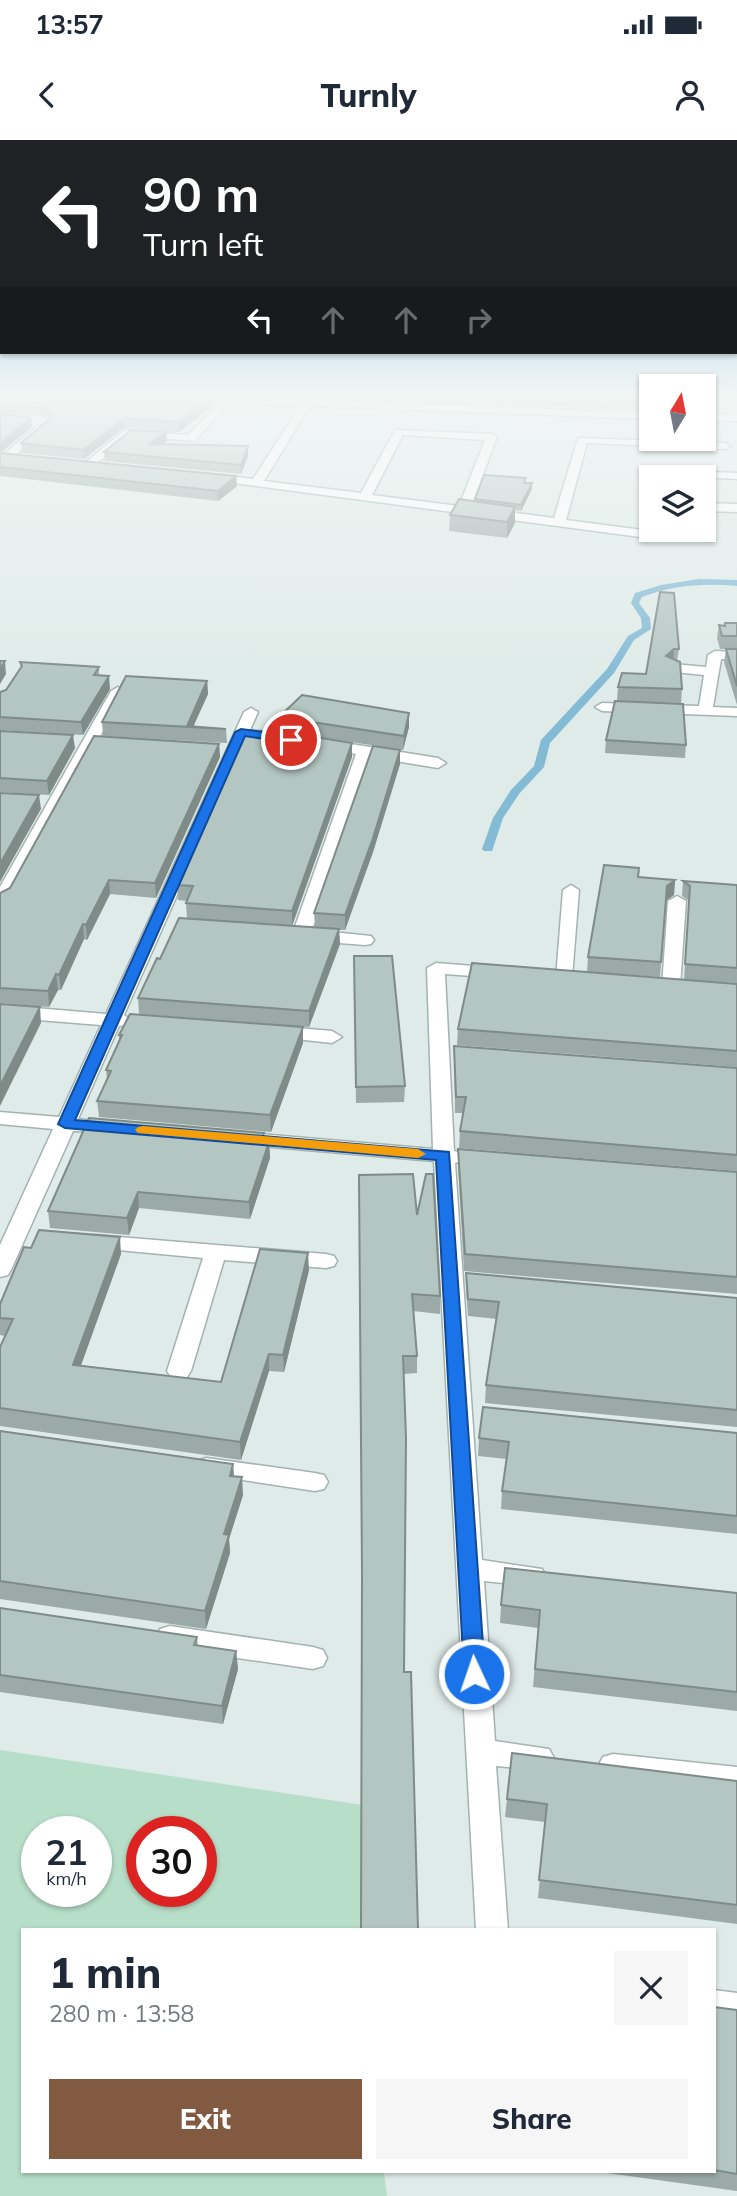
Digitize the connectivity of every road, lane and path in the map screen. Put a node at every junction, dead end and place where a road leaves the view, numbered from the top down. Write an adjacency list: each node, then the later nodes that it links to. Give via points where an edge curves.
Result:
1 (341, 493): 5 (street)
2 (367, 493): 5 (street)
3 (470, 493): 8 (street)
4 (567, 493): 9 (street)
5 (365, 496): 8 (street)
6 (716, 507): 7 (street)
7 (737, 508)
8 (464, 509): 9 (street)
9 (559, 522): 10 (street)
10 (639, 533)
11 (737, 656): 13 (street, via 715,655)
12 (674, 668): 13 (street)
13 (712, 672): 16 (street)
14 (118, 691): 24 (street, via 49,802)
15 (602, 707): 16 (street)
16 (705, 711): 18 (street)
17 (251, 712): 30 (street, via 248,733 226,751 162,924)
18 (737, 712)
19 (310, 743): 20 (street)
20 (365, 751): 21 (street); 25 (street, via 294,934)
21 (438, 763)
22 (571, 890): 27 (lane)
23 (677, 901): 28 (street)
24 (0, 902)
25 (365, 940)
26 (513, 974): 34 (street, via 436,968)
27 (565, 978)
28 (671, 987)
29 (0, 1011): 30 (street)
30 (113, 1020): 31 (street); 37 (street)
31 (140, 1022)
32 (250, 1030): 33 (street)
33 (332, 1037)
34 (439, 1052): 35 (street); 40 (street)
35 (466, 1055)
36 (0, 1118): 37 (street)
37 (65, 1124): 38 (street); 42 (street)
38 (133, 1129)
39 (214, 1136): 40 (street)
40 (444, 1156): 41 (street); 48 (street)
41 (470, 1158)
42 (8, 1234): 43 (street); 47 (street)
43 (42, 1237)
44 (69, 1240): 45 (street)
45 (216, 1251): 46 (street); 50 (street)
46 (326, 1261)
47 (0, 1270)
48 (451, 1279): 49 (street); 51 (street)
49 (478, 1281)
50 (179, 1371)
51 (459, 1411): 52 (street); 55 (street)
52 (487, 1414)
53 (178, 1463): 54 (street)
54 (315, 1482)
55 (468, 1569): 56 (street); 59 (street)
56 (562, 1579)
57 (150, 1634): 58 (street)
58 (313, 1658)
59 (479, 1752): 60 (street); 61 (street)
60 (737, 1779)
61 (492, 1928)
62 (716, 2005): 63 (street)
63 (737, 2008)

